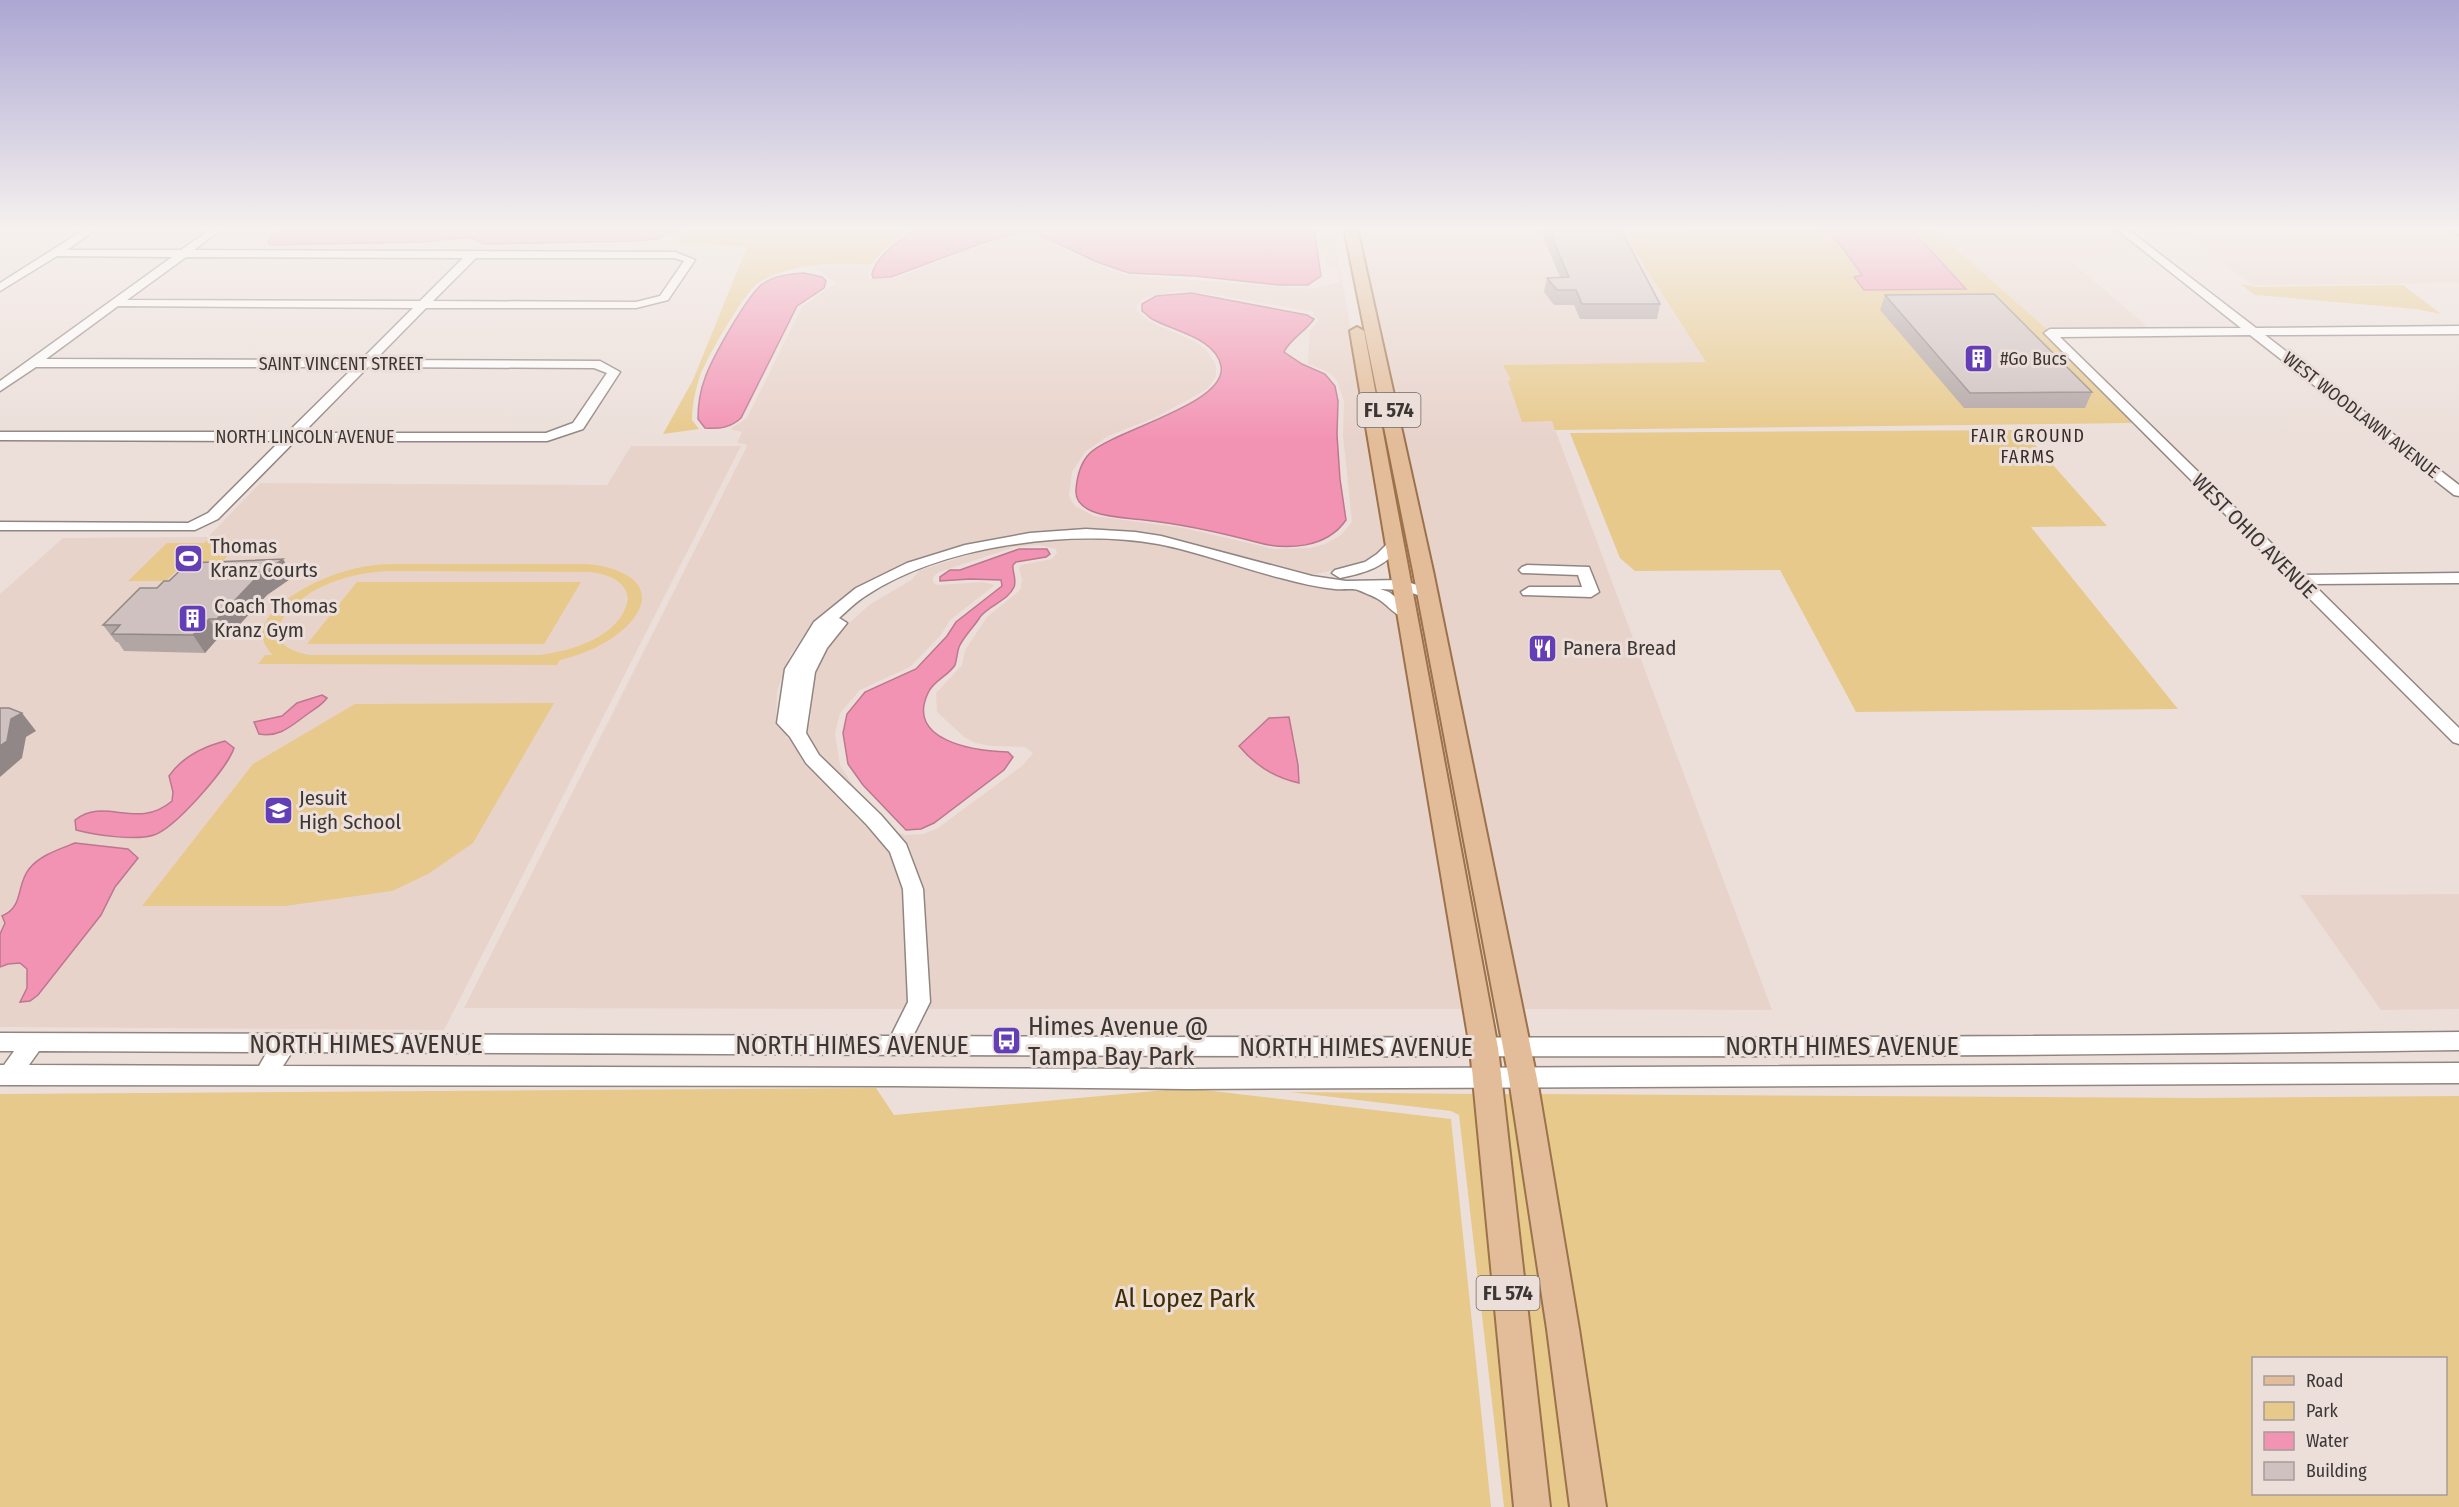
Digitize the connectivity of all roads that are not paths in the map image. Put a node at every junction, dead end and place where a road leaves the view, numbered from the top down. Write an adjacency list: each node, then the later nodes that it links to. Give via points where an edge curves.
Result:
1 (121, 298): 7 (street)
2 (430, 298): 8 (street)
3 (663, 298): 8 (street, via 636,305)
4 (1352, 298): 19 (main road, FL 574)
5 (1365, 298): 25 (main road, FL 574)
6 (2211, 298): 10 (street, WEST WOODLAWN AVENUE)
7 (115, 303): 8 (street); 11 (street)
8 (424, 304): 12 (street)
9 (2459, 330): 10 (street)
10 (2254, 331): 17 (street, WEST WOODLAWN AVENUE); 24 (street, WEST OHIO AVENUE, via 2050,333)
11 (32, 363): 12 (street, SAINT VINCENT STREET); 13 (street)
12 (364, 364): 14 (street, SAINT VINCENT STREET, via 596,364 614,372); 16 (street)
13 (0, 387)
14 (594, 400): 16 (street, NORTH LINCOLN AVENUE, via 578,426 547,437)
15 (0, 436): 16 (street, NORTH LINCOLN AVENUE)
16 (293, 436): 18 (street, via 213,516 190,527)
17 (2459, 492)
18 (0, 526)
19 (1394, 545): 22 (street, via 1376,563); 23 (main road, FL 574)
20 (1527, 570): 26 (street, via 1584,570 1591,592)
21 (2459, 578): 24 (street)
22 (1341, 579): 23 (street); 27 (street, via 1383,595); 34 (street, via 1313,579 1262,570 1169,542 1065,534 965,551 915,567 905,578 848,615 821,645 803,687 803,719 797,733 812,759 899,849 908,875 919,1002)
23 (1400, 579): 25 (street); 25 (street); 27 (main road, FL 574)
24 (2298, 580): 28 (street, WEST OHIO AVENUE)
25 (1425, 582): 36 (main road, FL 574)
26 (1530, 592)
27 (1407, 614): 37 (main road, FL 574)
28 (2459, 738)
29 (34, 1041): 31 (street, NORTH HIMES AVENUE); 33 (street, NORTH HIMES AVENUE); 40 (street)
30 (2459, 1041): 32 (street, NORTH HIMES AVENUE)
31 (0, 1042)
32 (2316, 1043): 36 (street, NORTH HIMES AVENUE); 39 (street)
33 (285, 1044): 35 (street, NORTH HIMES AVENUE); 42 (street)
34 (898, 1044): 35 (street, NORTH HIMES AVENUE); 37 (street, NORTH HIMES AVENUE)
35 (553, 1045): 41 (street)
36 (1516, 1047): 37 (street, NORTH HIMES AVENUE); 43 (main road, FL 574)
37 (1486, 1063): 41 (street, NORTH HIMES AVENUE, via 1188,1079); 43 (street, NORTH HIMES AVENUE); 44 (main road, FL 574)
38 (2459, 1073): 39 (street, NORTH HIMES AVENUE)
39 (2340, 1074): 43 (street, NORTH HIMES AVENUE)
40 (5, 1075): 42 (street, NORTH HIMES AVENUE)
41 (543, 1075): 42 (street, NORTH HIMES AVENUE)
42 (264, 1077)
43 (1523, 1078): 45 (main road, FL 574)
44 (1532, 1507)
45 (1588, 1507)

